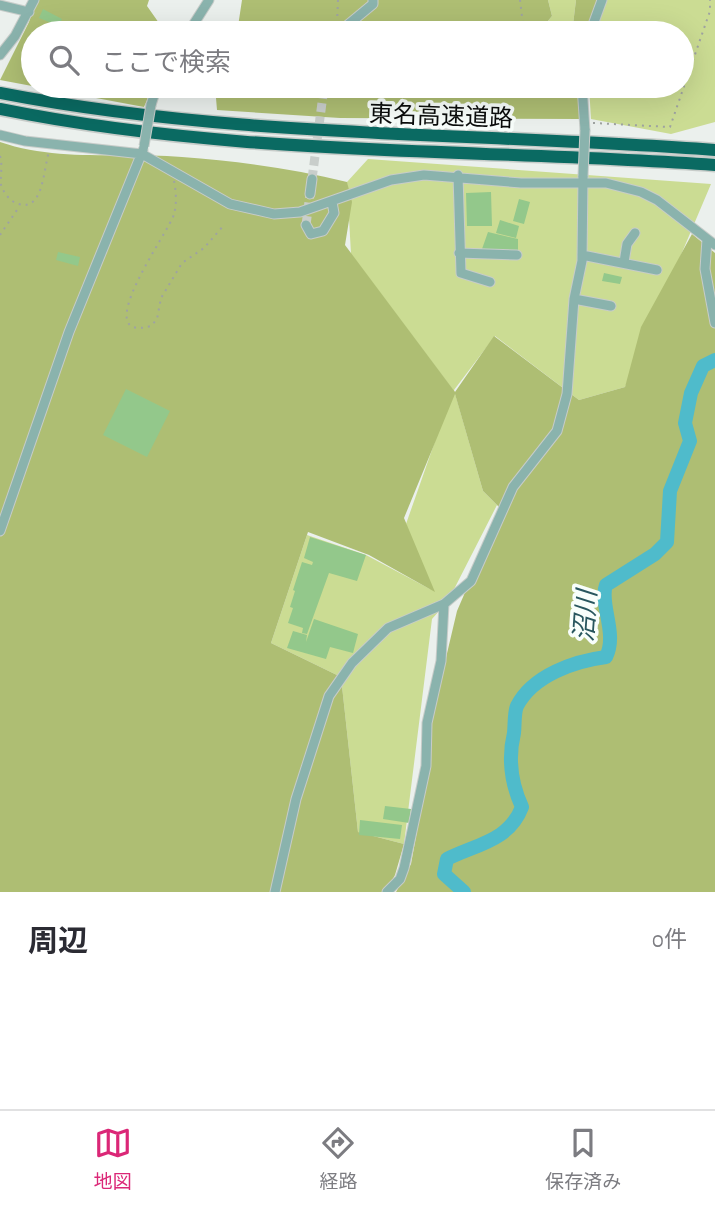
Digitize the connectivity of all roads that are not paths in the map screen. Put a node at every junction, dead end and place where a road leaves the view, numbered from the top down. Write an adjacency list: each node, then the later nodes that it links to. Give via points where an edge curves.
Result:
1 (34, 0): 6 (street)
2 (209, 0): 8 (street)
3 (373, 0): 9 (street)
4 (602, 0): 10 (street)
5 (0, 5): 6 (street)
6 (29, 12): 7 (street)
7 (23, 21)
8 (196, 21)
9 (352, 21)
10 (594, 21)
11 (21, 24): 12 (street)
12 (0, 55)
13 (0, 93): 14 (highway, 東名高速道路)
14 (21, 97)
15 (28, 98): 21 (highway, 東名高速道路, via 248,127)
16 (153, 98): 20 (street, bridge)
17 (583, 98): 25 (street, bridge)
18 (0, 109): 22 (highway, 東名高速道路, via 98,127 219,140)
19 (0, 135): 20 (street, via 51,144)
20 (143, 150): 27 (street, via 244,210 287,214); 40 (street, via 69,332)
21 (715, 150)
22 (715, 165)
23 (457, 175): 25 (street, via 521,183); 27 (street, via 408,177); 31 (street)
24 (312, 179): 26 (street)
25 (583, 179): 30 (street, via 641,191); 32 (street)
26 (310, 194)
27 (332, 202): 28 (street, via 334,213 323,231 311,234)
28 (306, 225)
29 (635, 233): 34 (street, via 627,244)
30 (711, 242): 39 (street, via 705,269)
31 (459, 253): 33 (street); 36 (street, via 461,273)
32 (582, 255): 34 (street); 37 (street)
33 (517, 256)
34 (624, 262): 35 (street)
35 (657, 270)
36 (490, 282)
37 (574, 299): 38 (street); 41 (street, via 567,394 557,431 513,487 471,581)
38 (611, 306)
39 (715, 323)
40 (0, 531)
41 (444, 604): 42 (street, via 388,628 352,663 329,696 296,799); 43 (street, via 441,661 427,723 426,766 404,868)
42 (275, 892)
43 (387, 892)

